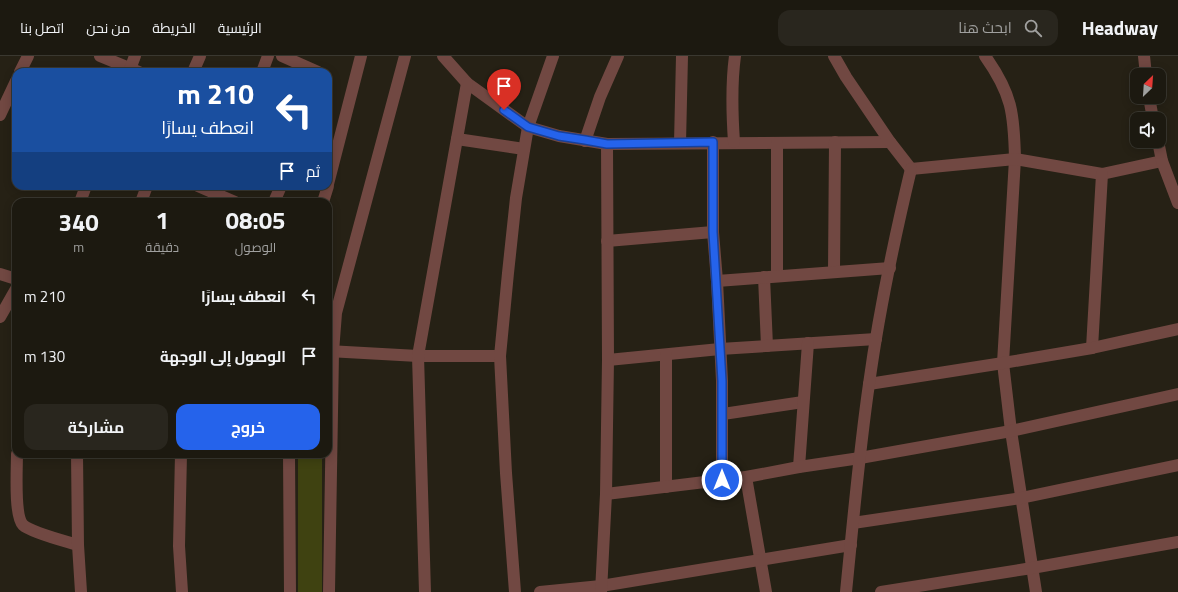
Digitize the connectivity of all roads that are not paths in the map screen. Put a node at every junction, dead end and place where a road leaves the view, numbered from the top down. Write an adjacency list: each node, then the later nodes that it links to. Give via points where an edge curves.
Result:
1 (28, 56): 17 (street)
2 (100, 56): 18 (street)
3 (135, 56): 19 (street)
4 (200, 56): 20 (street)
5 (268, 56): 21 (street)
6 (282, 56): 22 (street)
7 (361, 56): 41 (street)
8 (405, 56): 61 (street, via 336,314)
9 (443, 56): 24 (street)
10 (553, 56): 27 (street)
11 (618, 56): 29 (street)
12 (682, 56): 34 (street)
13 (735, 56): 31 (street, via 732,111)
14 (834, 56): 33 (street)
15 (985, 56): 39 (street, via 996,71 1011,107 1015,126)
16 (1144, 56): 23 (street)
17 (22, 68)
18 (126, 68)
19 (133, 68)
20 (196, 68)
21 (264, 68)
22 (309, 68)
23 (1145, 68)
24 (467, 84): 27 (street); 28 (street)
25 (12, 90): 26 (street)
26 (0, 115)
27 (528, 127): 29 (street); 38 (street)
28 (457, 139): 38 (street); 67 (street)
29 (585, 140): 36 (street)
30 (713, 142): 31 (street); 34 (street); 47 (street)
31 (734, 142): 35 (street)
32 (835, 142): 33 (street); 35 (street); 50 (street)
33 (890, 142): 42 (street)
34 (680, 143): 36 (street)
35 (777, 143): 52 (street)
36 (607, 144): 48 (street)
37 (1159, 148): 40 (street)
38 (524, 149): 68 (street, via 514,213)
39 (1015, 159): 42 (street); 43 (street); 70 (street)
40 (1162, 161): 43 (street); 46 (street)
41 (332, 169)
42 (911, 169): 49 (street)
43 (1102, 174): 63 (street)
44 (214, 194): 45 (street)
45 (224, 198)
46 (1178, 203)
47 (713, 232): 48 (street); 55 (street)
48 (606, 241): 69 (street)
49 (890, 268): 50 (street); 59 (street)
50 (834, 271): 52 (street)
51 (0, 274): 54 (street)
52 (777, 276): 53 (street)
53 (764, 277): 55 (street); 62 (street)
54 (12, 278)
55 (717, 281): 64 (street)
56 (12, 296): 57 (street)
57 (0, 317)
58 (1178, 329): 63 (street)
59 (876, 338): 60 (street); 71 (street)
60 (808, 343): 62 (street); 73 (street)
61 (332, 344)
62 (767, 346): 64 (street)
63 (1092, 348): 70 (street)
64 (720, 349): 66 (street); 74 (street)
65 (332, 351): 67 (street)
66 (666, 355): 69 (street); 86 (street)
67 (418, 356): 68 (street); 100 (street)
68 (500, 356): 101 (street)
69 (608, 360): 87 (street)
70 (1003, 363): 71 (street); 75 (street)
71 (869, 384): 81 (street)
72 (1178, 394): 75 (street)
73 (803, 402): 74 (street); 83 (street)
74 (723, 414): 85 (street)
75 (1011, 431): 81 (street); 88 (street)
76 (17, 458): 91 (street, via 17,508 22,524)
77 (77, 458): 91 (street)
78 (181, 458): 97 (street, via 179,546)
79 (289, 458): 98 (street)
80 (330, 458): 99 (street)
81 (860, 458): 83 (street); 89 (street)
82 (1178, 464): 88 (street)
83 (799, 468): 84 (street)
84 (746, 477): 85 (street); 93 (street)
85 (722, 480): 86 (street)
86 (666, 487): 87 (street)
87 (606, 494): 95 (street)
88 (1021, 498): 89 (street); 94 (street)
89 (853, 523): 92 (street)
90 (1178, 542): 94 (street)
91 (78, 545): 96 (street)
92 (851, 545): 93 (street); 104 (street)
93 (760, 561): 95 (street); 103 (street)
94 (1032, 568): 105 (street); 106 (street)
95 (601, 589): 102 (street)
96 (81, 592)
97 (182, 592)
98 (290, 592)
99 (329, 592)
100 (425, 592)
101 (515, 592)
102 (540, 592)
103 (766, 592)
104 (846, 592)
105 (881, 592)
106 (1036, 592)

